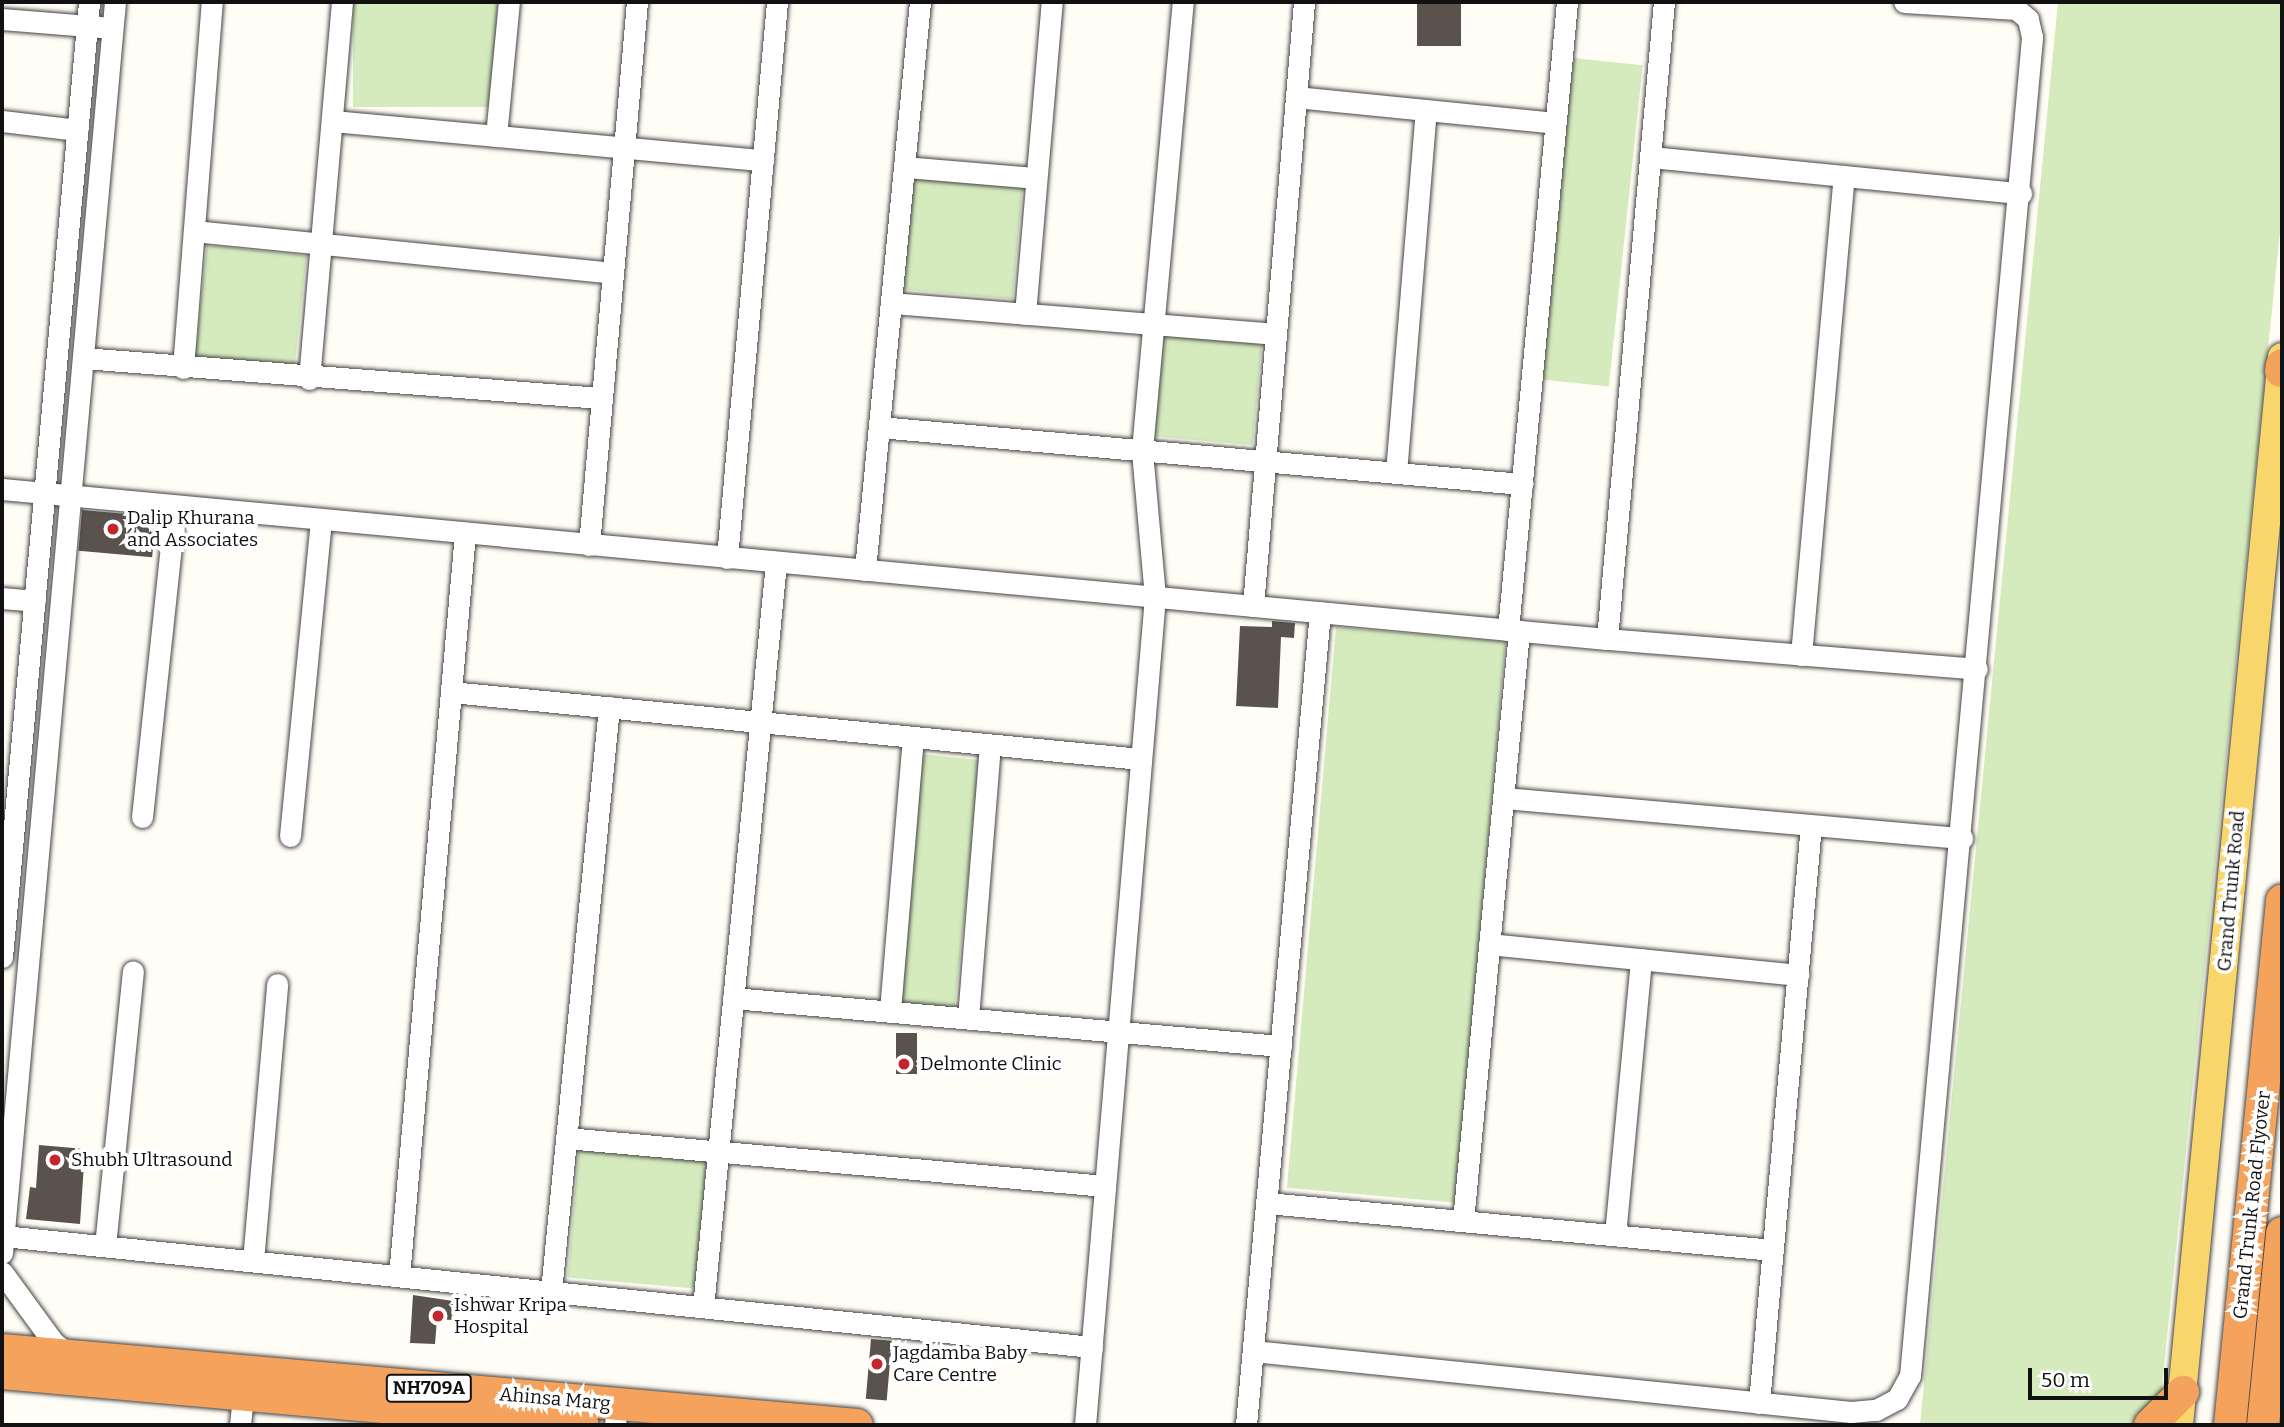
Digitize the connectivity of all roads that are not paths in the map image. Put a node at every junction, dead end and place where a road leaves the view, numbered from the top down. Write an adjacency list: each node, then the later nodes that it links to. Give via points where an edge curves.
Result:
1 (89, 2): 16 (street)
2 (115, 2): 17 (street)
3 (212, 2): 32 (street)
4 (342, 2): 21 (street)
5 (509, 2): 24 (street)
6 (637, 2): 25 (street)
7 (777, 2): 27 (street)
8 (920, 2): 28 (street)
9 (1052, 2): 30 (street)
10 (1183, 2): 37 (street)
11 (1304, 2): 18 (street)
12 (1567, 2): 22 (street)
13 (1664, 2): 26 (street)
14 (1904, 2): 31 (street, via 2006,8 2028,19 2032,37)
15 (2, 19): 16 (street)
16 (87, 26): 17 (street); 23 (street)
17 (113, 28): 39 (street)
18 (1296, 97): 19 (street); 38 (street)
19 (1426, 110): 22 (street); 47 (street)
20 (2, 121): 23 (street)
21 (332, 121): 24 (street); 33 (street)
22 (1555, 123): 48 (street)
23 (77, 130): 50 (street)
24 (496, 136): 25 (street)
25 (624, 148): 27 (street); 34 (street)
26 (1651, 157): 29 (street); 65 (street)
27 (763, 160): 56 (street)
28 (905, 167): 30 (street); 35 (street)
29 (1844, 176): 31 (street); 66 (street)
30 (1036, 178): 36 (street)
31 (2021, 193): 67 (street)
32 (194, 231): 33 (street); 41 (street)
33 (321, 244): 34 (street); 42 (street)
34 (613, 273): 43 (street)
35 (891, 303): 36 (street); 44 (street)
36 (1025, 314): 37 (street)
37 (1153, 324): 38 (street); 45 (street)
38 (1276, 334): 46 (street)
39 (83, 358): 41 (street); 51 (street)
40 (2282, 364): 112 (main road, Grand Trunk Road)
41 (183, 368): 42 (street)
42 (309, 379): 43 (street)
43 (601, 398): 55 (street)
44 (879, 427): 45 (street); 58 (street)
45 (1142, 450): 46 (street); 59 (street)
46 (1265, 461): 47 (street); 62 (street)
47 (1396, 473): 48 (street)
48 (1522, 484): 64 (street)
49 (2, 488): 50 (street)
50 (45, 495): 51 (street); 61 (street)
51 (70, 497): 52 (street); 90 (street)
52 (175, 507): 53 (street); 75 (street)
53 (321, 520): 54 (street); 77 (street)
54 (466, 534): 55 (street); 68 (street)
55 (589, 545): 56 (street)
56 (727, 558): 57 (street)
57 (776, 562): 58 (street); 70 (street)
58 (865, 570): 59 (street)
59 (1155, 597): 62 (street); 73 (street)
60 (2, 598): 61 (street)
61 (35, 601): 81 (street)
62 (1253, 606): 63 (street)
63 (1320, 612): 64 (street); 91 (street)
64 (1513, 630): 65 (street); 74 (street)
65 (1607, 639): 66 (street)
66 (1801, 655): 67 (street)
67 (1977, 669): 78 (street)
68 (451, 692): 69 (street); 104 (street)
69 (609, 708): 70 (street); 92 (street)
70 (761, 722): 71 (street); 86 (street)
71 (913, 737): 72 (street); 87 (street)
72 (990, 745): 73 (street); 88 (street)
73 (1141, 759): 89 (street)
74 (1503, 798): 76 (street); 80 (street)
75 (142, 817)
76 (1811, 825): 78 (street); 84 (street)
77 (290, 836)
78 (1962, 838): 113 (street, via 1910,1376 1897,1399 1876,1410)
79 (2282, 901): 122 (highway, Grand Trunk Road Flyover)
80 (1489, 944): 82 (street); 96 (street)
81 (2, 957)
82 (1641, 959): 84 (street); 98 (street)
83 (133, 971): 100 (street)
84 (1798, 975): 101 (street)
85 (277, 985): 102 (street)
86 (733, 998): 87 (street); 93 (street)
87 (890, 1011): 88 (street)
88 (968, 1018): 89 (street)
89 (1118, 1032): 91 (street); 94 (street)
90 (11, 1043): 99 (street)
91 (1281, 1046): 95 (street)
92 (566, 1138): 93 (street); 105 (street)
93 (719, 1152): 94 (street); 106 (street)
94 (1105, 1186): 107 (street)
95 (1267, 1203): 96 (street); 109 (street)
96 (1463, 1221): 98 (street)
97 (2282, 1233): 123 (highway, Grand Trunk Road Flyover)
98 (1615, 1235): 101 (street)
99 (3, 1244): 100 (street)
100 (105, 1246): 102 (street)
101 (1773, 1250): 113 (street)
102 (253, 1261): 104 (street)
103 (2, 1272): 110 (street, via 53,1342)
104 (399, 1276): 105 (street)
105 (551, 1292): 106 (street)
106 (703, 1307): 107 (street)
107 (1091, 1347): 118 (street)
108 (2, 1350): 110 (highway, Ahinsa Marg / NH709A)
109 (1253, 1351): 113 (street); 119 (street)
110 (71, 1356): 115 (highway, Ahinsa Marg / NH709A)
111 (2, 1373): 114 (highway, Ahinsa Marg / NH709A)
112 (2183, 1392): 120 (highway); 121 (main road, Grand Trunk Road)
113 (1759, 1403)
114 (241, 1410): 116 (highway, Ahinsa Marg / NH709A)
115 (616, 1415): 117 (highway, Ahinsa Marg / NH709A)
116 (583, 1425)
117 (857, 1425)
118 (1085, 1425)
119 (1246, 1425)
120 (2150, 1425)
121 (2179, 1425)
122 (2230, 1425)
123 (2263, 1425)

